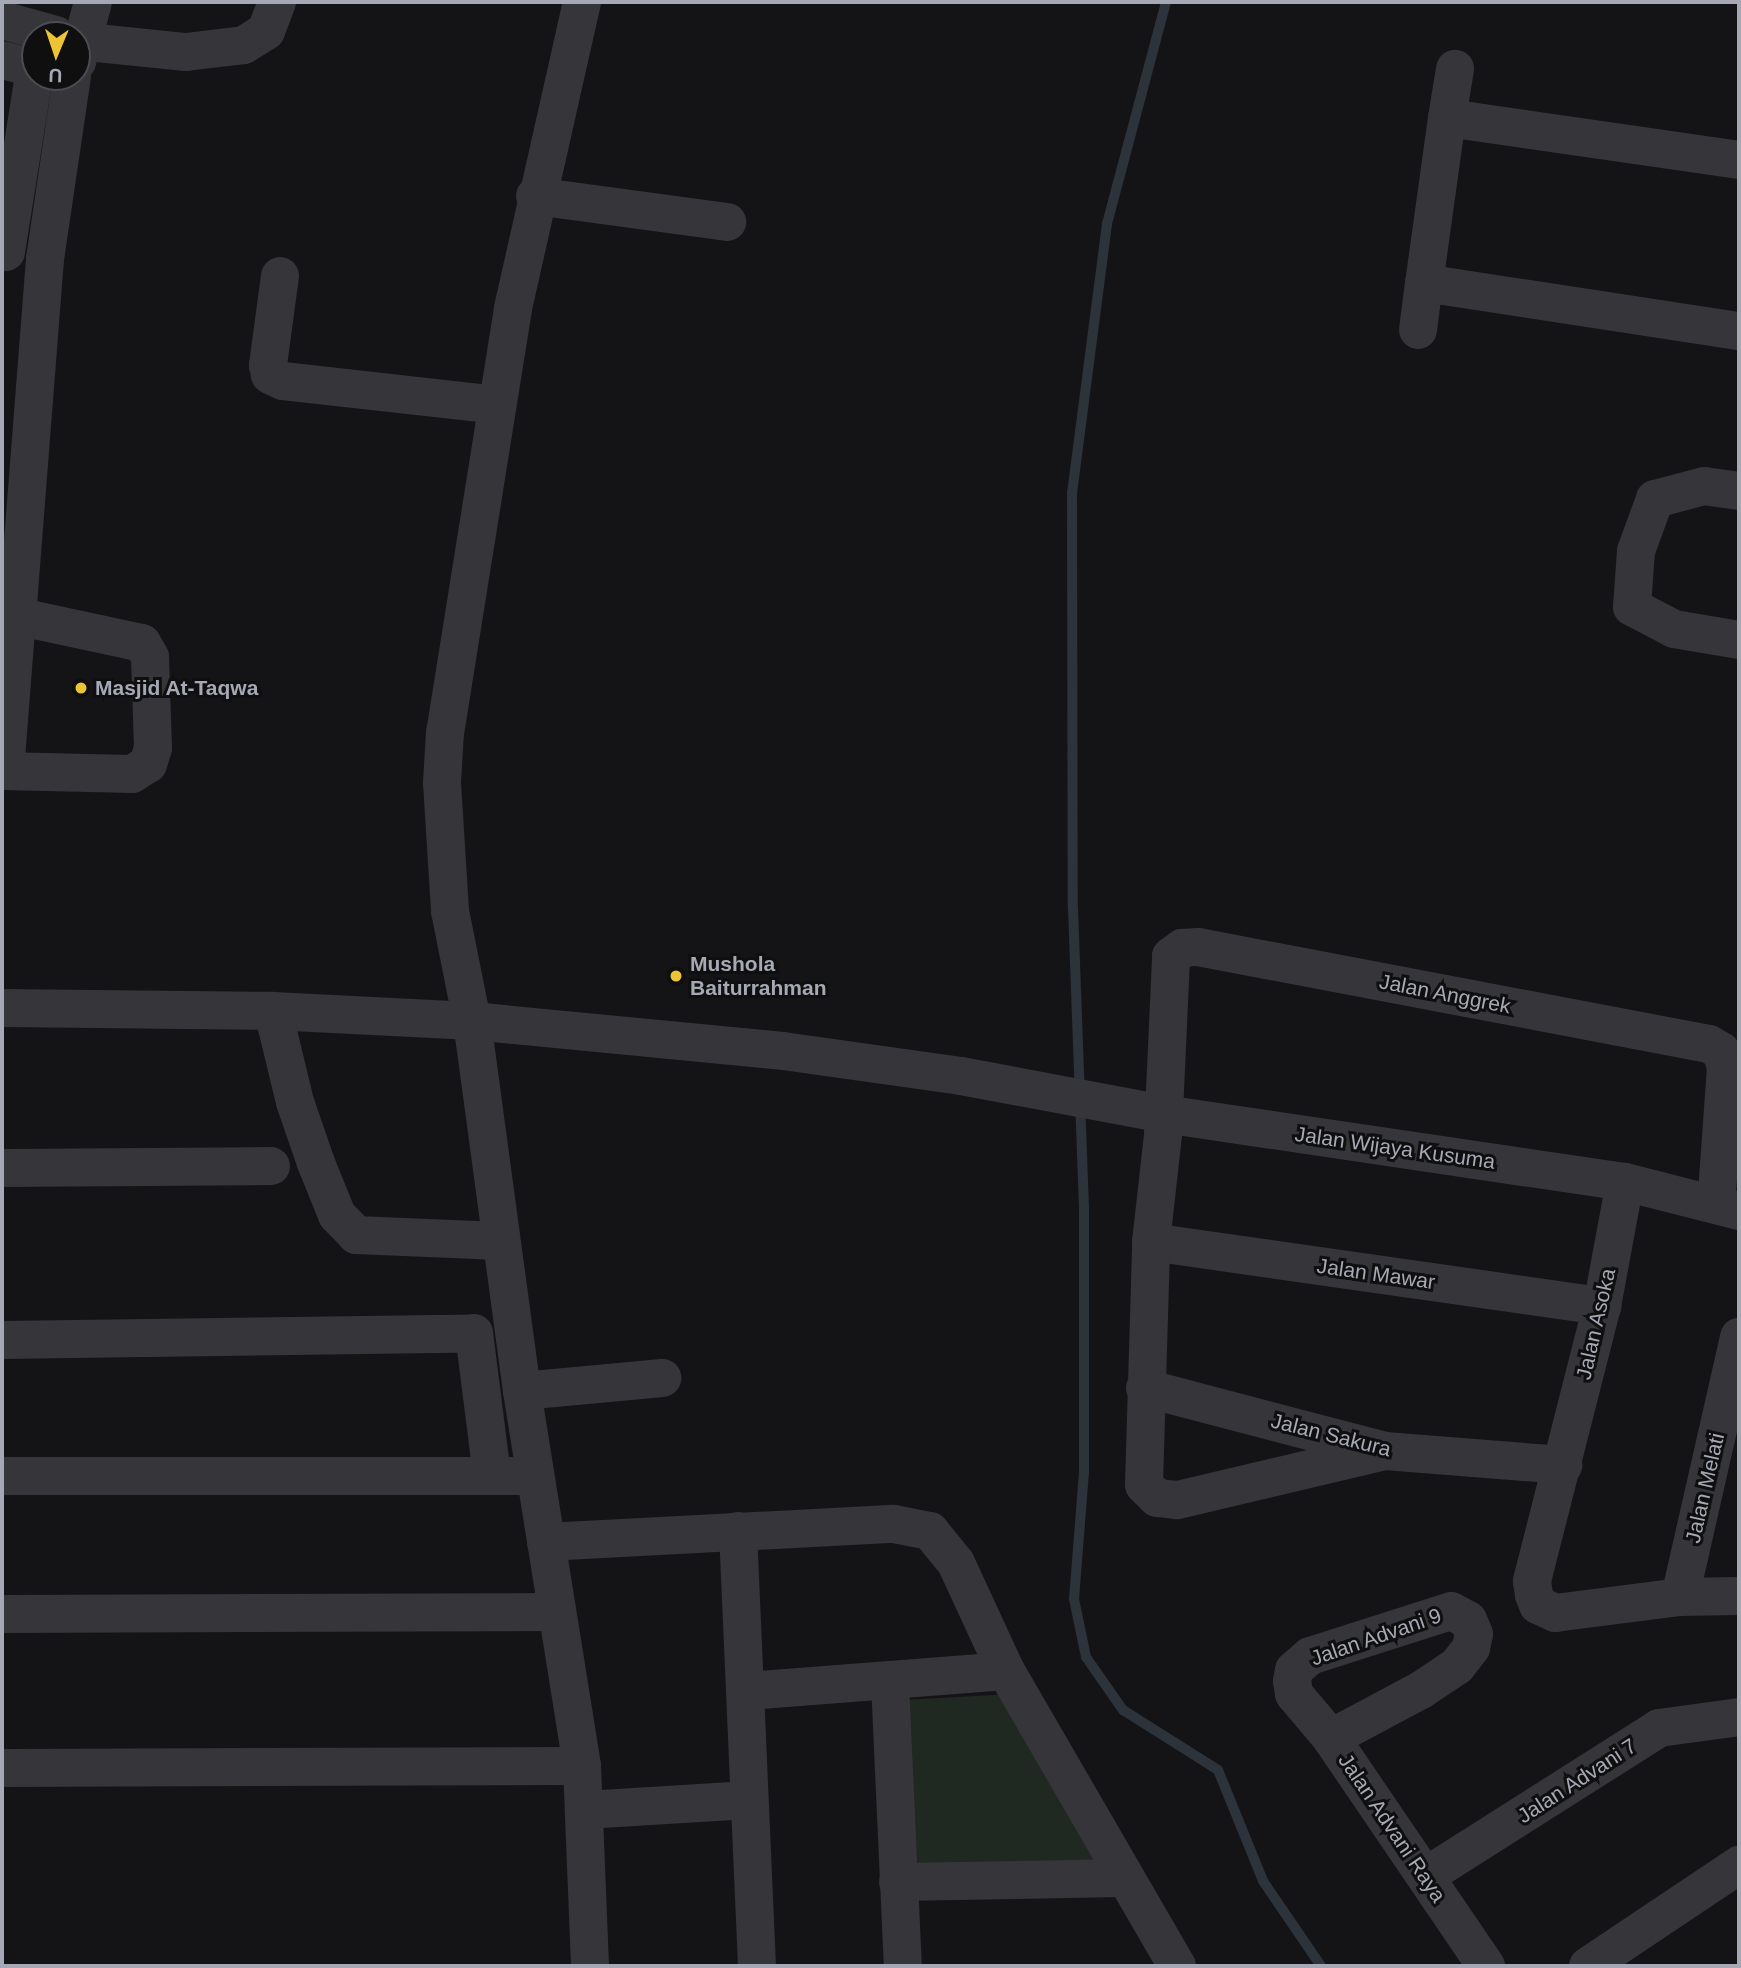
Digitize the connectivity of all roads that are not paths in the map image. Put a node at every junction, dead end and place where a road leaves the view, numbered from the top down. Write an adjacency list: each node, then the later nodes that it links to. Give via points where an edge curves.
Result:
1 (93, 2): 5 (street)
2 (277, 2): 7 (street, via 266,31 244,45)
3 (582, 2): 15 (street)
4 (2, 20): 6 (street)
5 (86, 21)
6 (21, 31)
7 (91, 58)
8 (2, 60): 9 (street)
9 (21, 65)
10 (1455, 69): 13 (street)
11 (31, 91): 17 (street)
12 (68, 91): 18 (street)
13 (1447, 118): 14 (street); 20 (street)
14 (1739, 160)
15 (536, 196): 16 (street); 23 (street)
16 (727, 222)
17 (4, 252): 18 (street)
18 (45, 259): 24 (street)
19 (280, 276): 23 (street, via 270,375 283,381)
20 (1424, 283): 21 (street); 22 (street)
21 (1418, 330)
22 (1739, 331)
23 (497, 405): 31 (street, via 445,732 442,783 450,911)
24 (17, 443): 26 (street)
25 (1739, 491): 27 (street, via 1704,486 1655,499 1636,551 1633,607 1674,629)
26 (8, 613): 28 (street); 28 (street, via 142,643 150,657 153,748 148,764 132,774)
27 (1739, 640)
28 (3, 771)
29 (2, 1008): 30 (street, Jalan Wijaya Kusuma)
30 (273, 1011): 31 (street, Jalan Wijaya Kusuma); 37 (street, via 295,1102 316,1163 337,1215 356,1236)
31 (472, 1021): 32 (street, Jalan Wijaya Kusuma, via 783,1051); 37 (street)
32 (1164, 1114): 35 (street, Jalan Wijaya Kusuma); 36 (street, Jalan Anggrek, via 1171,956 1182,948 1198,947 1709,1044 1721,1051 1726,1067); 38 (street)
33 (271, 1166): 34 (street)
34 (2, 1168)
35 (1625, 1182): 36 (street, Jalan Wijaya Kusuma); 39 (street, Jalan Asoka)
36 (1728, 1208)
37 (500, 1241): 44 (street)
38 (1151, 1242): 39 (street, Jalan Mawar); 43 (street)
39 (1602, 1306): 46 (street, Jalan Asoka)
40 (1739, 1337): 53 (street, Jalan Melati)
41 (2, 1340): 49 (street, via 474,1333)
42 (662, 1378): 44 (street)
43 (1144, 1388): 45 (street, Jalan Sakura); 45 (street, via 1144,1485 1167,1501)
44 (522, 1391): 47 (street)
45 (1385, 1451): 46 (street, Jalan Sakura)
46 (1563, 1465): 53 (street, Jalan Asoka, via 1532,1581 1538,1605 1555,1613)
47 (535, 1475): 49 (street); 51 (street)
48 (2, 1476): 49 (street)
49 (492, 1476)
50 (738, 1531): 51 (street); 56 (street, via 906,1523 930,1531 956,1563); 58 (street)
51 (546, 1542): 54 (street)
52 (1739, 1596): 53 (street)
53 (1680, 1597)
54 (557, 1612): 55 (street); 62 (street)
55 (2, 1614)
56 (1006, 1671): 57 (street); 68 (street)
57 (890, 1683): 58 (street); 69 (street)
58 (747, 1690): 64 (street)
59 (1294, 1694): 61 (street, Jalan Advani Raya); 61 (street, Jalan Advani 9, via 1294,1671 1310,1656 1451,1611 1468,1620 1474,1634 1471,1648 1457,1666)
60 (1739, 1717): 67 (street, Jalan Advani 7, via 1659,1728)
61 (1331, 1738): 67 (street, Jalan Advani Raya)
62 (582, 1766): 63 (street); 65 (street)
63 (2, 1768)
64 (749, 1800): 65 (street); 71 (street)
65 (585, 1810): 70 (street)
66 (1739, 1865): 75 (street)
67 (1426, 1876): 74 (street, Jalan Advani Raya)
68 (1123, 1878): 69 (street); 73 (street)
69 (898, 1882): 72 (street)
70 (590, 1966)
71 (757, 1966)
72 (903, 1966)
73 (1177, 1966)
74 (1486, 1966)
75 (1588, 1966)

